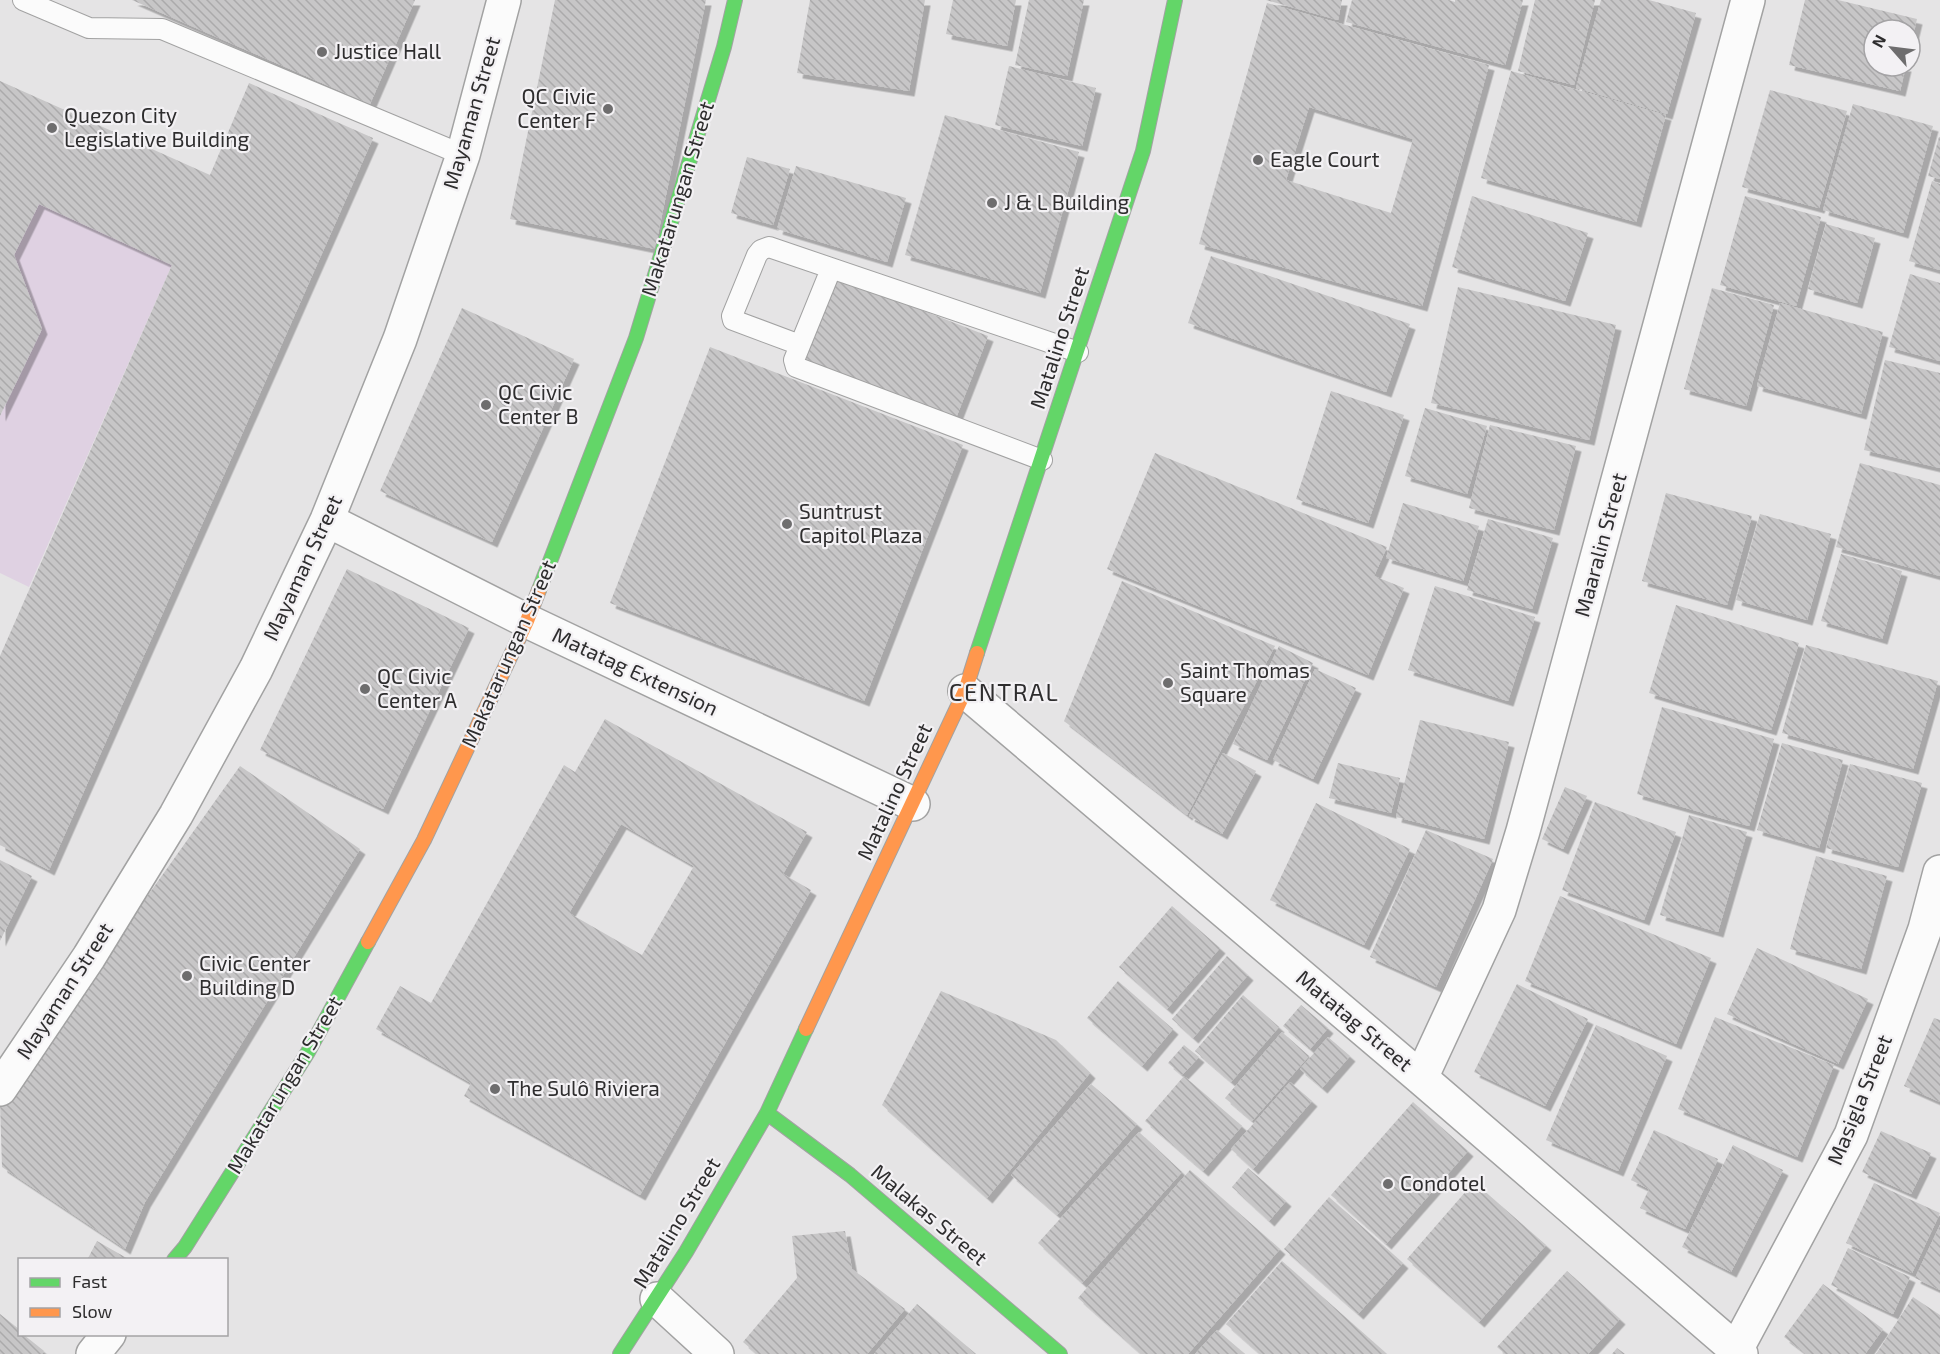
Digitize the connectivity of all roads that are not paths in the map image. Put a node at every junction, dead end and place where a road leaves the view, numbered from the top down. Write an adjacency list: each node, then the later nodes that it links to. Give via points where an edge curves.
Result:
1 (23, 0): 6 (lane, via 88,27 162,29)
2 (504, 0): 6 (street, Mayaman Street)
3 (735, 0): 12 (street, Makatarungan Street, via 636,338)
4 (1175, 0): 9 (street, Matalino Street, via 1143,151)
5 (1748, 0): 16 (street, Maaralin Street, via 1523,831 1498,910)
6 (463, 155): 11 (street, Mayaman Street, via 400,339)
7 (831, 269): 8 (lane); 8 (lane, via 769,247 761,250 736,306 732,316 735,322); 9 (lane)
8 (800, 345): 10 (lane, via 794,360 796,367)
9 (1078, 352): 10 (street, Matalino Street)
10 (1042, 460): 13 (street, Matalino Street)
11 (327, 520): 12 (street, Matatag Extension); 17 (street, Mayaman Street, via 256,669 176,815 89,957)
12 (527, 621): 14 (street, Matatag Extension); 19 (street, Makatarungan Street, via 424,840 309,1052)
13 (965, 691): 14 (street, Matalino Street); 16 (street, Matatag Street)
14 (913, 804): 18 (street, Matalino Street)
15 (1940, 872): 22 (street, Masigla Street, via 1926,929 1851,1135)
16 (1421, 1078): 22 (street, Matatag Street)
17 (0, 1089)
18 (767, 1113): 20 (street, Matalino Street); 26 (street, Malakas Street, via 850,1175)
19 (176, 1258)
20 (657, 1299): 24 (street, Matalino Street); 25 (street)
21 (108, 1336): 23 (street)
22 (1739, 1352)
23 (93, 1354)
24 (620, 1354)
25 (717, 1354)
26 (1059, 1354)

